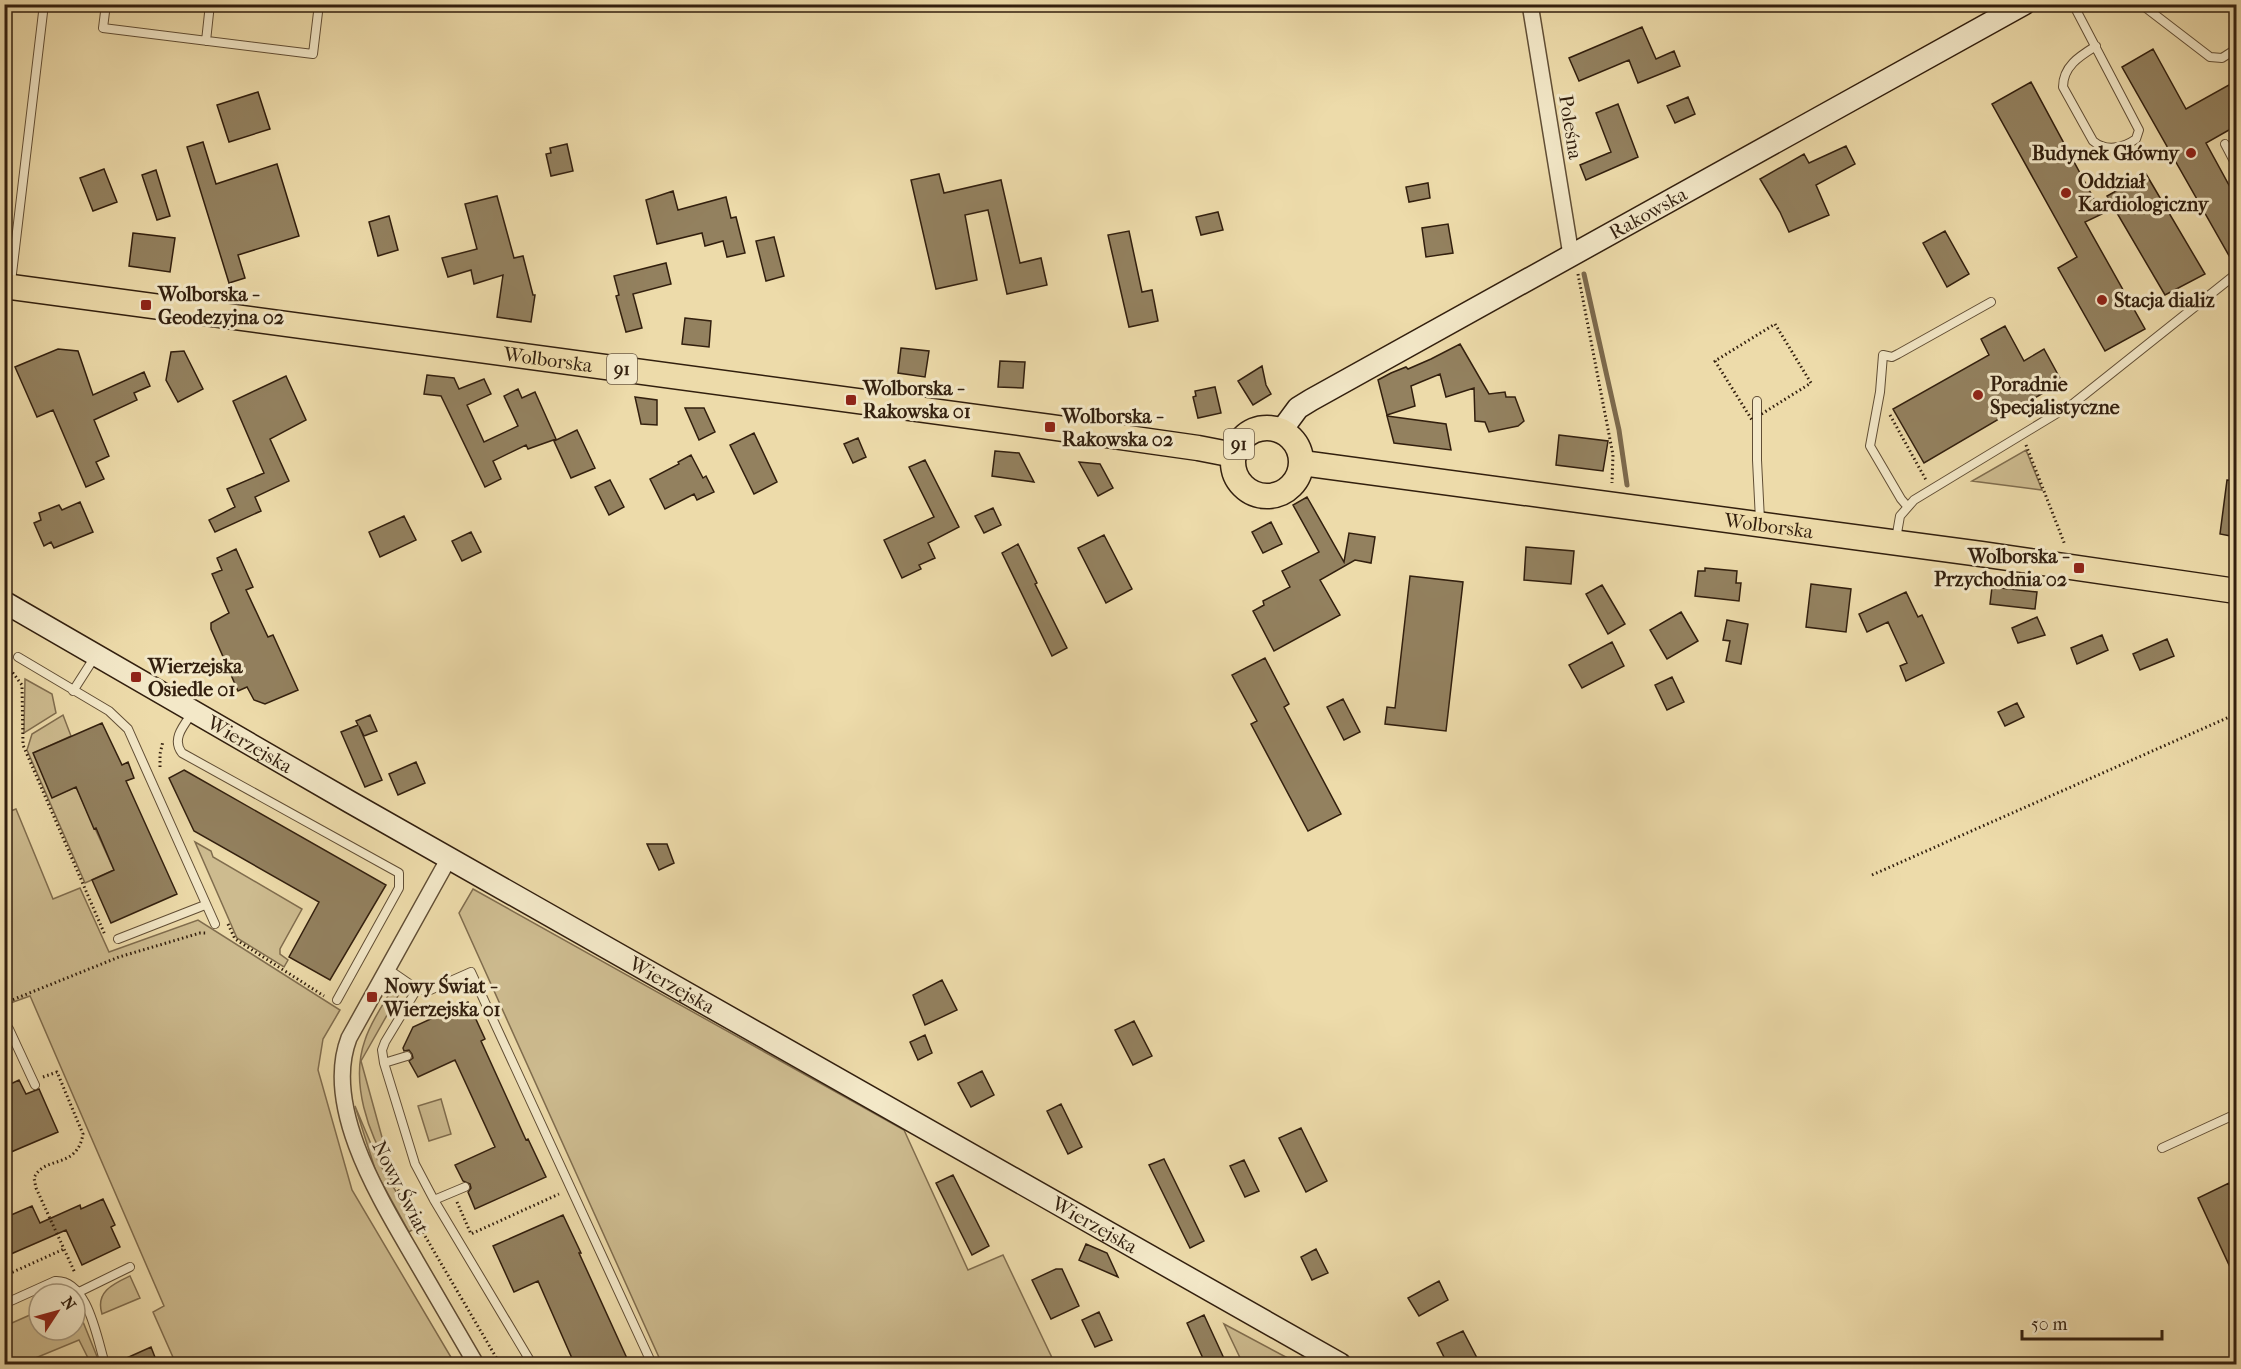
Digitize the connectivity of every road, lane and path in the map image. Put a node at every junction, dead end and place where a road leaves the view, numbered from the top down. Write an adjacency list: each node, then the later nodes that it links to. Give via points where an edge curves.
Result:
1 (44, 4): 16 (lane)
2 (106, 4): 9 (lane, via 103,28)
3 (210, 4): 9 (lane)
4 (319, 4): 9 (lane, via 313,54)
5 (1530, 4): 14 (street, Poleśna)
6 (2024, 4): 14 (street, Rakowska / 91)
7 (2073, 4): 10 (lane)
8 (2145, 5): 11 (lane, via 2210,57 2222,58)
9 (206, 41)
10 (2096, 46): 10 (lane, via 2139,130 2136,139 2119,148 2100,146 2093,141 2063,87 2067,69)
11 (2236, 49)
12 (2225, 144): 13 (lane)
13 (2236, 165)
14 (1571, 255): 21 (street, Rakowska / 91, via 1298,408); 26 (path, via 1579,278 1613,455)
15 (2236, 274): 22 (lane, via 2074,403)
16 (7, 286): 23 (main road, Wolborska / 91)
17 (1991, 302): 18 (lane, via 1892,357 1883,355)
18 (1880, 392): 25 (path); 27 (lane, via 1870,446)
19 (1757, 401): 20 (lane)
20 (1757, 418): 20 (path, via 1811,383 1775,324 1715,361 1752,420); 28 (lane)
21 (1281, 431): 23 (main road, 91, via 1272,428 1252,432 1238,445); 24 (main road, 91, via 1294,440)
22 (2022, 435): 25 (lane); 30 (path)
23 (1234, 455): 24 (main road, 91, via 1239,482 1263,496 1272,497 1290,489)
24 (1302, 463): 26 (main road, Wolborska)
25 (1930, 488): 27 (lane)
26 (1611, 503): 28 (main road, Wolborska)
27 (1907, 506): 29 (lane, via 1898,522)
28 (1760, 524): 29 (main road, Wolborska)
29 (1896, 544): 31 (main road, Wolborska)
30 (2067, 553)
31 (2236, 591)
32 (4, 602): 33 (street, Wierzejska)
33 (96, 654): 38 (lane); 39 (street, Wierzejska)
34 (18, 657): 38 (lane)
35 (7, 665): 36 (path)
36 (12, 671): 37 (path); 48 (path, via 22,685 23,745 108,943)
37 (19, 673)
38 (73, 691): 45 (lane, via 109,711 128,729)
39 (193, 711): 43 (street, Wierzejska); 51 (lane, via 177,738 182,753 399,873 399,888)
40 (2236, 714): 44 (path)
41 (164, 739): 42 (path)
42 (161, 771)
43 (449, 858): 49 (street, Nowy Świat); 77 (street, Wierzejska)
44 (1872, 875)
45 (205, 905): 47 (lane); 48 (lane)
46 (226, 918): 51 (path, via 235,939 333,1002)
47 (215, 924): 52 (path, via 207,933 119,957)
48 (118, 939)
49 (388, 969): 50 (lane); 74 (street, Nowy Świat, via 345,1048 344,1095 371,1180)
50 (417, 989): 55 (lane, via 385,1042); 60 (lane, via 428,991 471,972)
51 (337, 1000)
52 (4, 1001)
53 (4, 1031): 56 (lane, via 9,1029)
54 (406, 1056): 55 (lane)
55 (384, 1063): 62 (lane, via 415,1164)
56 (34, 1083): 63 (path, via 57,1072 83,1134 77,1152 38,1170 34,1178)
57 (2236, 1114): 58 (lane)
58 (2162, 1148)
59 (465, 1187): 61 (lane)
60 (571, 1189): 61 (path, via 471,1234); 76 (lane)
61 (453, 1192): 62 (lane)
62 (434, 1200): 75 (lane)
63 (64, 1249): 65 (path); 68 (path)
64 (130, 1267): 69 (lane)
65 (4, 1276)
66 (53, 1282): 67 (lane)
67 (67, 1282)
68 (78, 1282)
69 (87, 1287)
70 (27, 1294): 71 (lane)
71 (4, 1304)
72 (87, 1308): 73 (lane)
73 (105, 1365)
74 (476, 1365)
75 (532, 1365)
76 (652, 1365)
77 (1340, 1365)

